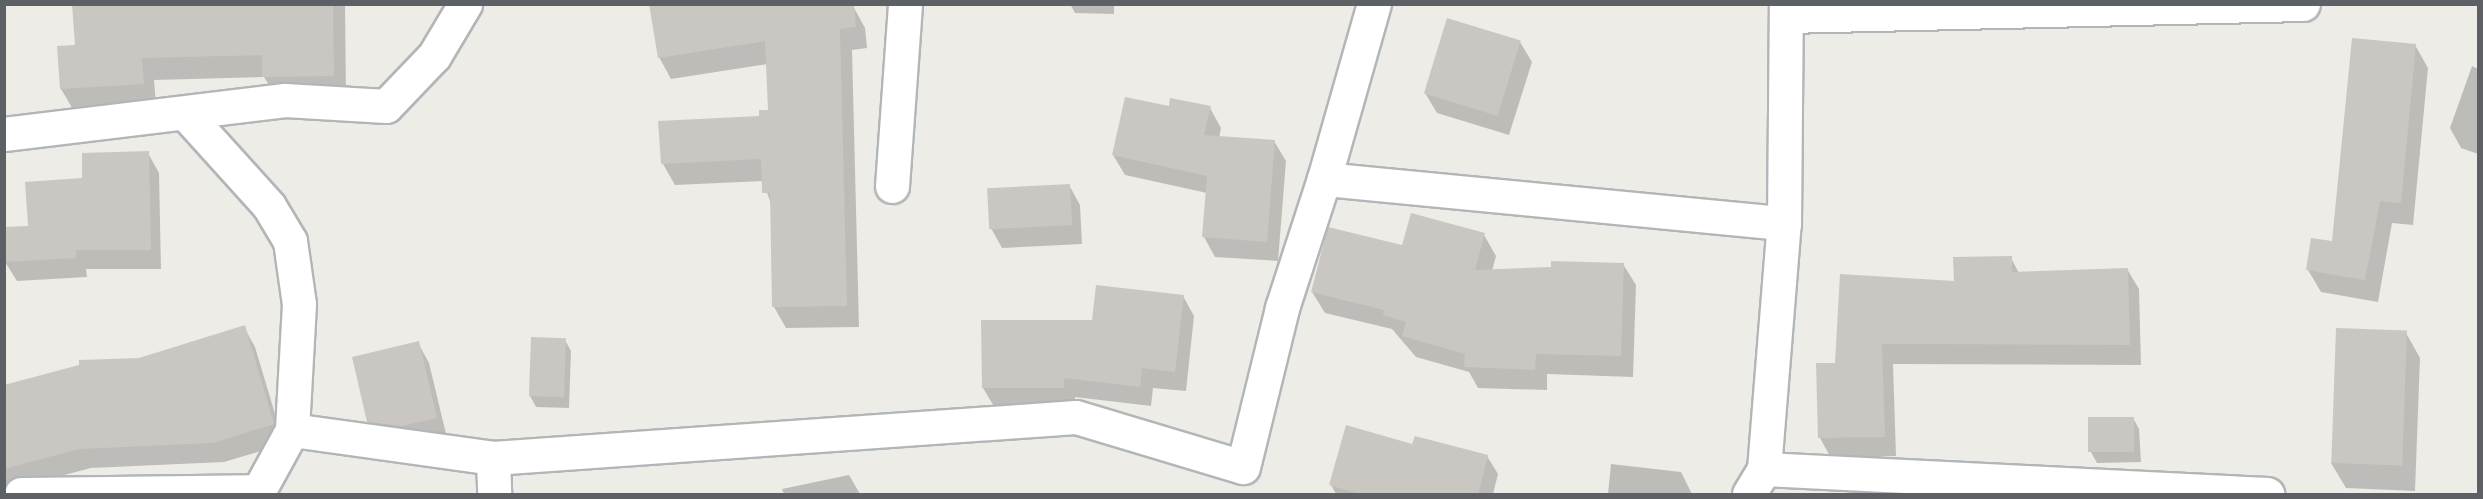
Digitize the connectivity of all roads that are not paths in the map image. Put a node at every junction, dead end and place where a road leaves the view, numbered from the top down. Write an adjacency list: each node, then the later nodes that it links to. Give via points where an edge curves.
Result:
1 (465, 4): 6 (street, via 434,56 386,106 285,100)
2 (905, 4): 9 (street)
3 (1374, 4): 8 (street)
4 (2303, 4): 5 (street)
5 (1786, 10): 10 (street)
6 (186, 114): 7 (street); 11 (street, via 269,206 290,241 299,304)
7 (4, 134)
8 (1324, 178): 10 (street); 12 (street, via 1282,308 1243,467 1076,417)
9 (892, 186)
10 (1784, 224): 13 (street)
11 (292, 430): 12 (street); 14 (street)
12 (493, 458): 16 (street)
13 (1756, 482): 17 (street)
14 (257, 493): 15 (street)
15 (21, 495)
16 (494, 495)
17 (2267, 495)

